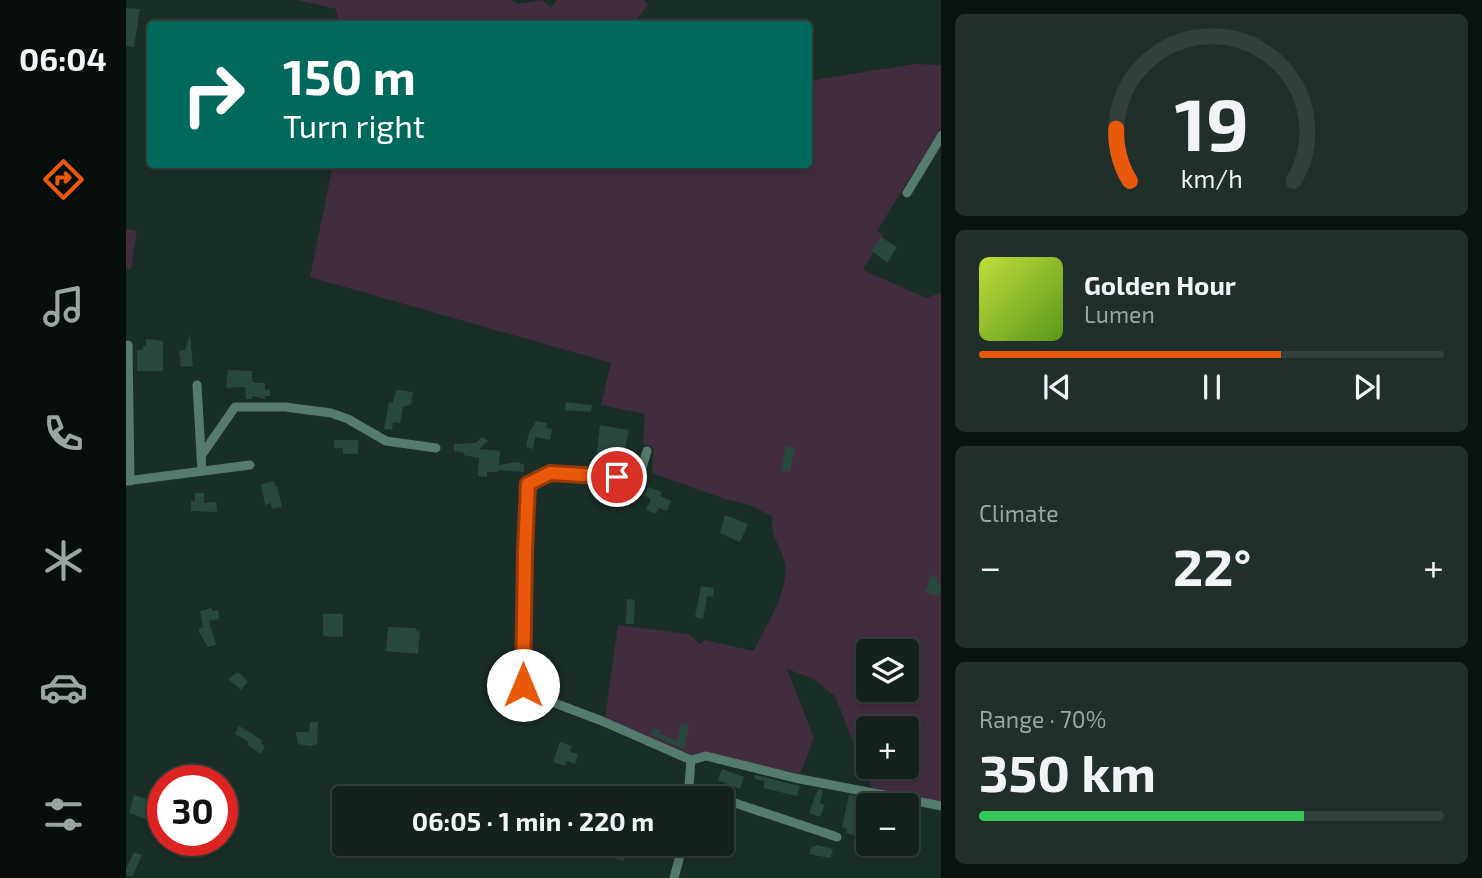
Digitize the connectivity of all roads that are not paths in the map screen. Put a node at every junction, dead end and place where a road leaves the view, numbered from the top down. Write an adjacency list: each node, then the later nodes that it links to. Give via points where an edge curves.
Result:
1 (941, 135): 2 (street)
2 (907, 193)
3 (128, 345): 10 (street)
4 (197, 385): 7 (street)
5 (436, 447): 7 (street, via 386,441 331,413 235,407)
6 (648, 451): 11 (street, via 639,478 550,473 528,484 523,685 531,694)
7 (201, 456): 9 (street)
8 (250, 465): 9 (street)
9 (202, 471): 10 (street)
10 (128, 481)
11 (691, 760): 12 (street); 14 (street, via 706,756)
12 (689, 786)
13 (734, 803): 15 (street)
14 (941, 806)
15 (837, 837)
16 (680, 856): 17 (street)
17 (674, 878)

